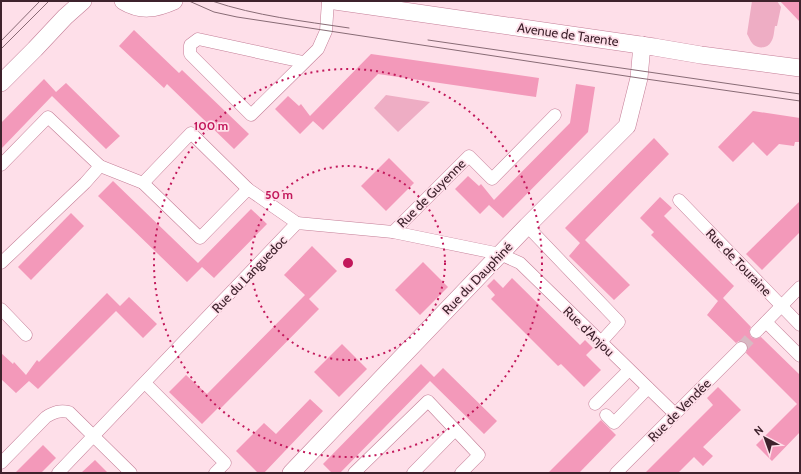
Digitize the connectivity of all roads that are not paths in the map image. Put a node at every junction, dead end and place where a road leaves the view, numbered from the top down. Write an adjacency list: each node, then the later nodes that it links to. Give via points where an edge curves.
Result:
1 (83, 1): 9 (street, via 65,16)
2 (123, 1): 3 (street, via 145,9 160,7)
3 (174, 1)
4 (328, 1): 7 (street, via 325,34 318,49)
5 (336, 1): 6 (street, Avenue de Tarente)
6 (642, 45): 8 (street, Avenue de Tarente); 17 (street, Rue du Dauphiné, via 640,72 627,126)
7 (303, 62): 7 (street, via 198,39 190,45 190,54 250,115)
8 (800, 68)
9 (1, 83)
10 (555, 115): 18 (street, Rue de Guyenne, via 492,179 469,156)
11 (1, 165): 12 (street, via 48,117)
12 (100, 166): 13 (street); 20 (street)
13 (143, 183): 14 (street, via 200,238); 14 (street, via 191,133)
14 (248, 189): 16 (street)
15 (678, 200): 22 (street, Rue de Touraine)
16 (297, 223): 18 (street, Rue du Languedoc); 32 (street, Rue du Languedoc)
17 (526, 226): 19 (street, Rue du Dauphiné); 28 (street, via 619,322)
18 (392, 232): 19 (street, Rue du Languedoc)
19 (500, 254): 28 (street, Rue d'Anjou, via 520,263); 40 (street, Rue du Dauphiné)
20 (1, 263)
21 (800, 287): 22 (street)
22 (782, 306): 24 (street); 25 (street, Rue de Touraine)
23 (1, 309): 27 (street)
24 (766, 322): 26 (street); 30 (street)
25 (800, 325)
26 (756, 332)
27 (26, 335)
28 (601, 342): 31 (street, Rue d'Anjou)
29 (741, 348): 35 (street, Rue de Vendée)
30 (800, 356)
31 (629, 370): 33 (street, Rue d'Anjou); 34 (street)
32 (145, 383): 38 (street, Rue du Languedoc); 43 (street, via 224,463)
33 (648, 388): 35 (street, Rue d'Anjou); 36 (street, via 614,423)
34 (595, 404)
35 (675, 414): 47 (street, Rue de Vendée)
36 (606, 415)
37 (455, 430): 44 (street, via 428,401); 45 (street); 46 (street, via 479,455)
38 (94, 435): 39 (street, via 69,412 54,412); 41 (street, Rue du Languedoc); 42 (street)
39 (1, 463)
40 (297, 471)
41 (58, 473)
42 (130, 473)
43 (215, 473)
44 (354, 473)
45 (413, 473)
46 (461, 473)
47 (616, 473)

